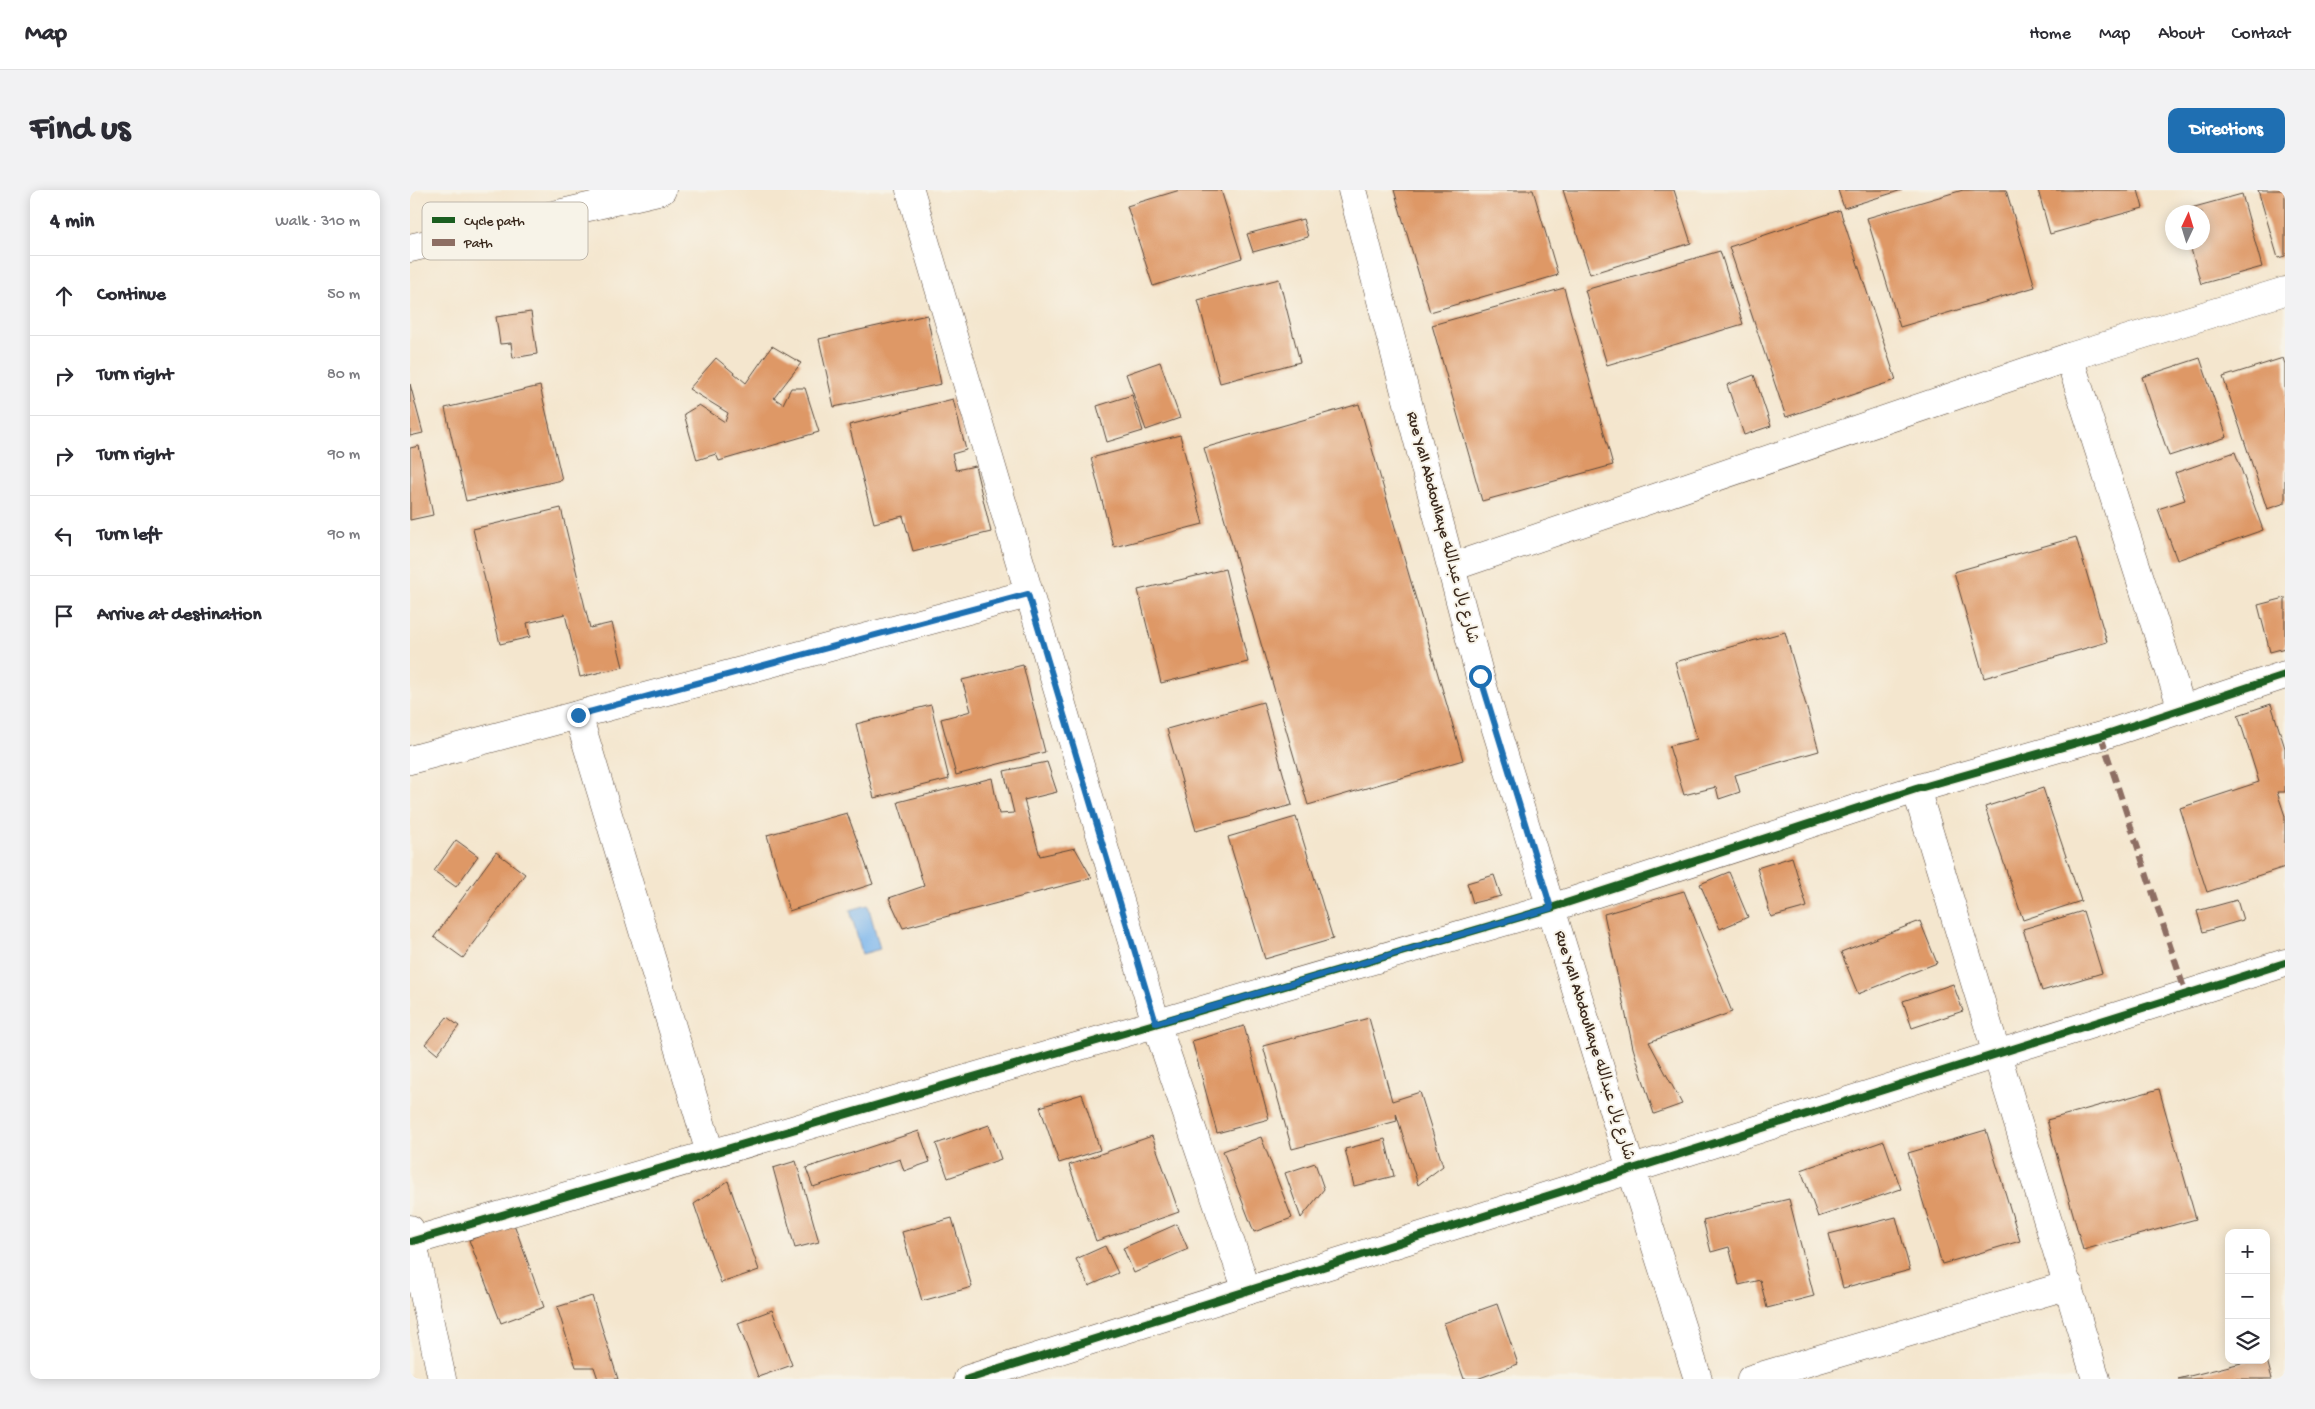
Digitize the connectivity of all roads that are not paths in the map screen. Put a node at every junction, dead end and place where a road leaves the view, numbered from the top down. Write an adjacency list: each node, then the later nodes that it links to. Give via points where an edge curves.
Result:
1 (662, 190): 4 (street)
2 (910, 190): 8 (street)
3 (1352, 190): 7 (street, Rue Yall Abdoullaye شارع يال عبدالله)
4 (588, 207)
5 (2285, 291): 6 (street)
6 (2069, 357): 7 (street); 10 (street)
7 (1452, 567): 14 (street, Rue Yall Abdoullaye شارع يال عبدالله, via 1480,676)
8 (1028, 594): 11 (street); 16 (street)
9 (2285, 675): 10 (street)
10 (2182, 709): 13 (street, via 2101,736)
11 (578, 715): 12 (street); 18 (street)
12 (410, 760)
13 (1916, 789): 14 (street); 17 (street)
14 (1551, 908): 16 (street); 19 (street, Rue Yall Abdoullaye شارع يال عبدالله)
15 (2285, 962): 17 (street)
16 (1156, 1023): 18 (street); 22 (street)
17 (1998, 1054): 19 (street); 21 (street)
18 (710, 1153): 20 (street)
19 (1631, 1169): 22 (street); 25 (street, Rue Yall Abdoullaye شارع يال عبدالله)
20 (411, 1235): 23 (street)
21 (2069, 1285): 26 (street); 27 (street)
22 (1247, 1291): 24 (street)
23 (442, 1379)
24 (968, 1379)
25 (1698, 1379)
26 (1751, 1379)
27 (2096, 1379)

